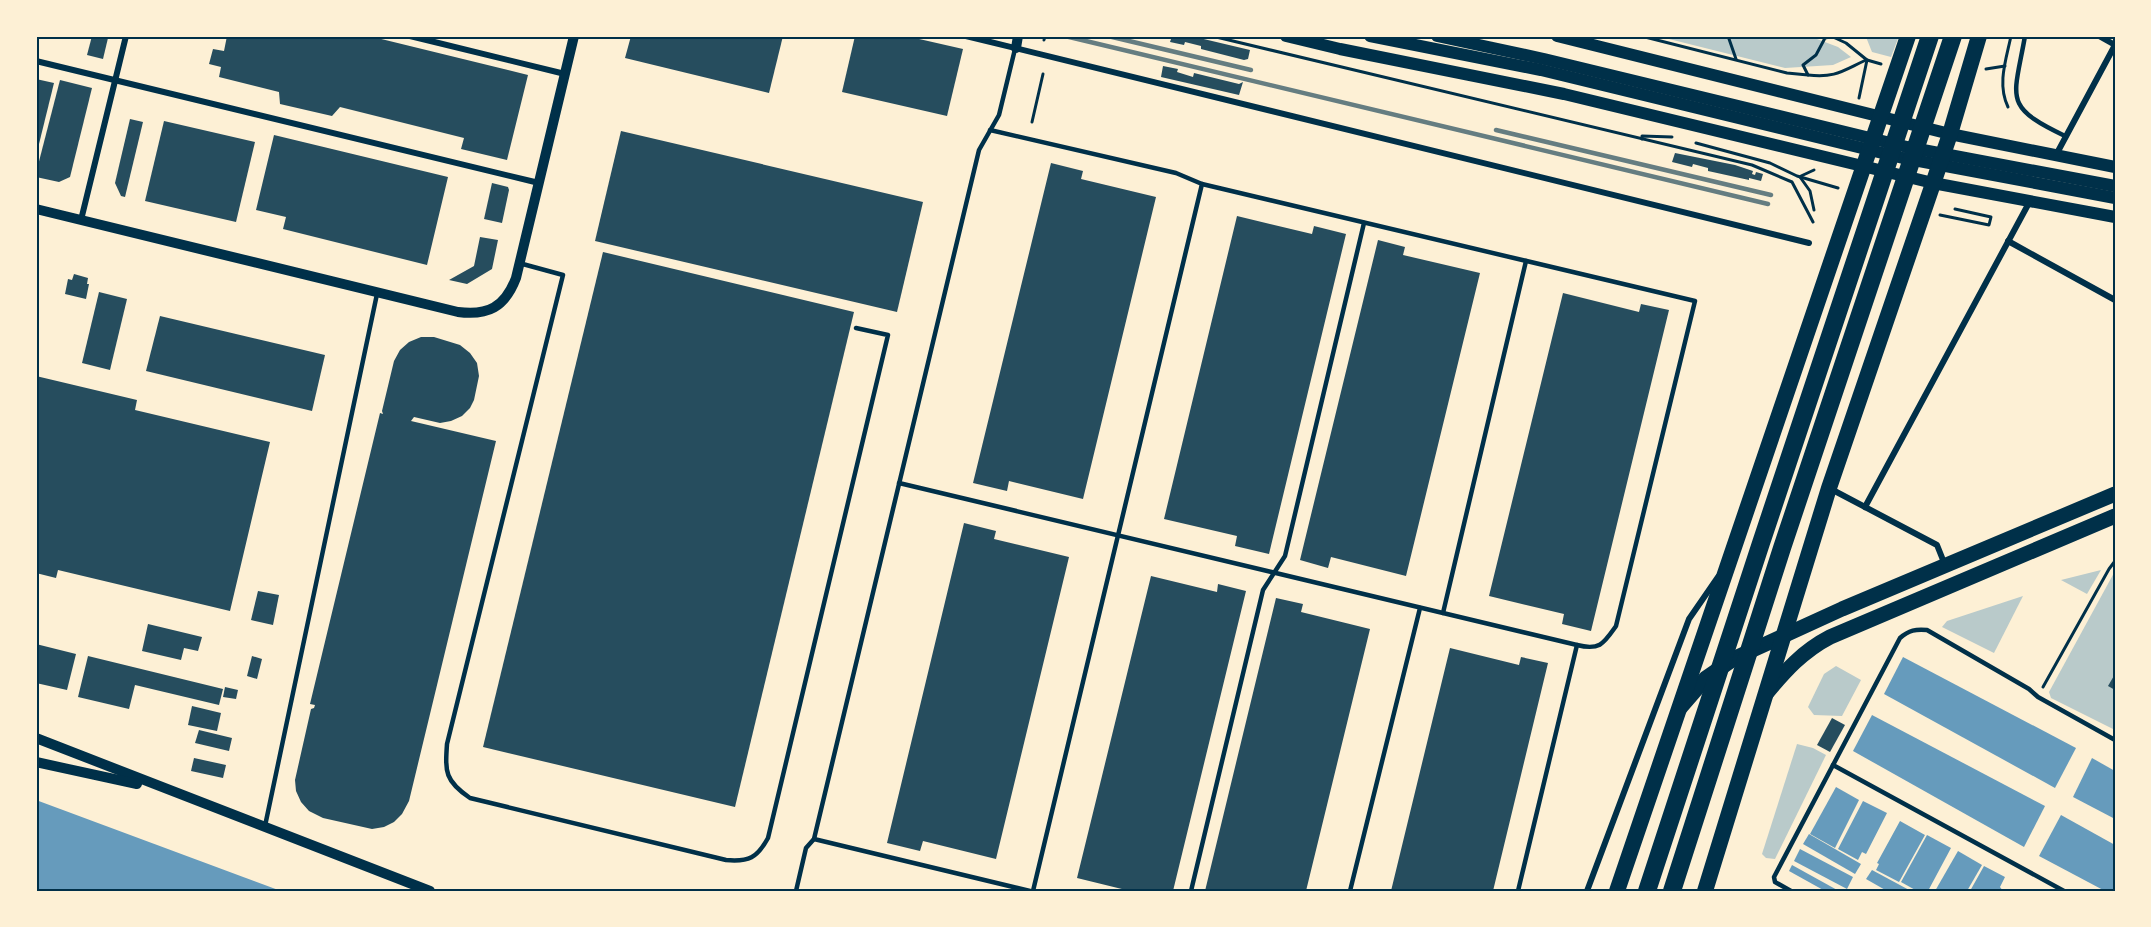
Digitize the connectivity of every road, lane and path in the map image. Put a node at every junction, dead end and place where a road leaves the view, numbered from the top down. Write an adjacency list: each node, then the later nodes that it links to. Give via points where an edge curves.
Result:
1 (126, 36): 32 (street)
2 (410, 36): 28 (street)
3 (574, 36): 28 (street)
4 (966, 36): 23 (street)
5 (1018, 36): 23 (street)
6 (1212, 36): 33 (path)
7 (1286, 36): 45 (main road, via 1564,94)
8 (1370, 36): 26 (main road)
9 (1437, 36): 26 (main road)
10 (1557, 36): 36 (main road)
11 (1641, 36): 24 (path)
12 (1728, 36): 24 (path)
13 (1830, 36): 30 (path, via 1867,60 1835,75)
14 (1835, 36): 30 (path, via 1825,38 1816,55 1803,65)
15 (1908, 36): 36 (highway)
16 (1930, 36): 100 (highway)
17 (1953, 36): 101 (highway)
18 (1979, 36): 39 (highway)
19 (2012, 36): 27 (path)
20 (2025, 36): 40 (lane, via 2015,92 2018,103 2025,114)
21 (2099, 36): 22 (street)
22 (2115, 45): 40 (street)
23 (1016, 48): 38 (lane, via 999,115); 62 (street)
24 (1736, 59): 30 (path)
25 (36, 61): 32 (street)
26 (1543, 64): 50 (main road, via 1907,147); 51 (main road, via 1904,158)
27 (2003, 73)
28 (565, 74): 47 (street)
29 (1042, 74): 37 (path)
30 (1808, 75)
31 (1408, 79): 33 (path)
32 (116, 81): 47 (street); 57 (street)
33 (1404, 82): 35 (path)
34 (1484, 94): 35 (path)
35 (1482, 101): 42 (path)
36 (1881, 117): 39 (main road); 45 (highway)
37 (1032, 122)
38 (990, 129): 49 (lane, via 1176,173); 68 (lane, via 979,150)
39 (1950, 134): 44 (main road); 48 (highway)
40 (2065, 136): 44 (street)
41 (1675, 137): 42 (path)
42 (1642, 139): 59 (path, via 1752,165 1792,182)
43 (1686, 140): 55 (path, via 1770,163 1800,177)
44 (2055, 156): 46 (main road)
45 (1863, 167): 48 (main road); 74 (highway)
46 (2115, 167)
47 (539, 183): 64 (street)
48 (1933, 183): 52 (main road); 69 (highway)
49 (1202, 184): 60 (lane); 73 (lane)
50 (2115, 186)
51 (2115, 198)
52 (2031, 201): 56 (main road); 61 (street)
53 (36, 209): 57 (street)
54 (1955, 209): 58 (path, via 1991,217 1989,225)
55 (1814, 210)
56 (2115, 217)
57 (81, 220): 65 (street)
58 (1956, 220)
59 (1813, 222)
60 (1364, 224): 63 (lane); 77 (lane, via 1285,556)
61 (2008, 241): 66 (street); 71 (street)
62 (1809, 243)
63 (1526, 261): 79 (lane); 81 (lane, via 1695,301 1616,626 1600,645)
64 (519, 263): 65 (street, via 507,297 482,312 458,312); 67 (lane, via 563,275 447,744 447,775 454,787 470,798 726,860 752,858 768,838 888,335)
65 (377, 291): 90 (lane)
66 (2115, 300)
67 (856, 328)
68 (899, 483): 73 (lane); 91 (lane)
69 (1828, 488): 71 (street); 80 (highway)
70 (2115, 494): 76 (main road)
71 (1865, 507): 76 (street, via 1937,545)
72 (2115, 516): 83 (main road, via 1830,637 1786,669)
73 (1119, 536): 77 (lane); 94 (lane)
74 (1729, 560): 84 (highway); 98 (street, via 1689,619)
75 (2115, 561): 82 (path)
76 (1945, 565): 80 (main road)
77 (1274, 573): 78 (lane); 95 (lane, via 1263,590)
78 (1420, 608): 79 (lane); 96 (lane)
79 (1443, 614): 81 (lane)
80 (1782, 636): 83 (highway); 84 (main road, via 1735,658 1706,678)
81 (1577, 645): 97 (lane)
82 (2038, 698): 86 (lane); 88 (lane, via 1927,630 1910,631 1900,638)
83 (1762, 700): 102 (highway)
84 (1678, 710): 99 (highway)
85 (36, 738): 89 (street)
86 (2115, 740)
87 (36, 762): 89 (street)
88 (1833, 765): 103 (lane, via 1774,877 1775,882); 104 (lane)
89 (166, 790): 90 (street)
90 (264, 827): 92 (street)
91 (814, 839): 93 (lane, via 806,848); 94 (lane)
92 (430, 891)
93 (796, 891)
94 (1031, 891)
95 (1191, 891)
96 (1350, 891)
97 (1518, 891)
98 (1587, 891)
99 (1617, 891)
100 (1647, 891)
101 (1672, 891)
102 (1705, 891)
103 (1791, 891)
104 (2064, 891)

